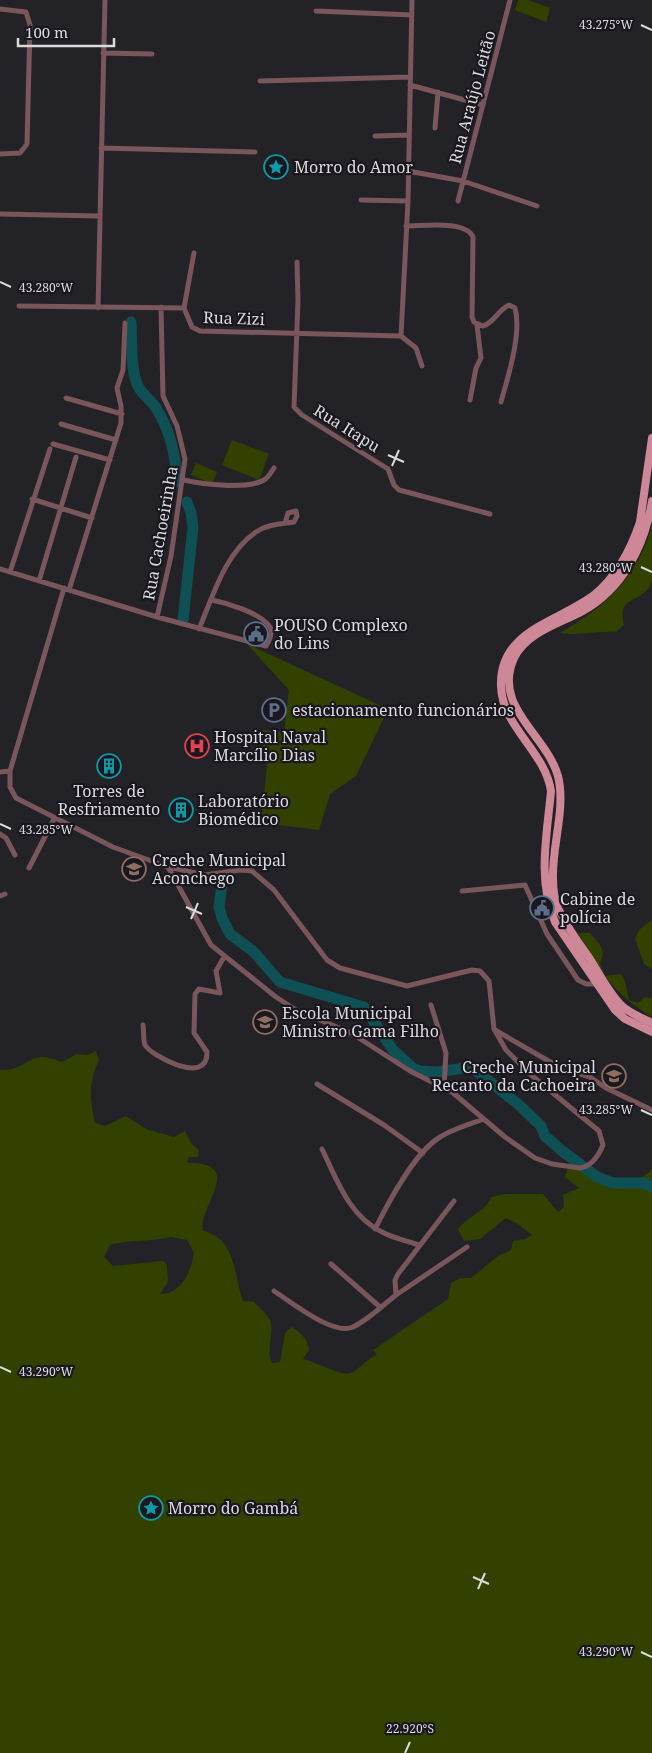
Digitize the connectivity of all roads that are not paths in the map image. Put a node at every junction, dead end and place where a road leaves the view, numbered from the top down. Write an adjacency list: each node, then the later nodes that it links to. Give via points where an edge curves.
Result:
1 (106, 0): 7 (street)
2 (412, 0): 6 (street)
3 (510, 0): 13 (street, Rua Araújo Leitão)
4 (0, 9): 19 (street, via 26,12 30,25 27,144 20,153)
5 (316, 11): 6 (street)
6 (412, 15): 9 (street)
7 (103, 53): 8 (street); 17 (street)
8 (152, 54)
9 (410, 77): 10 (street); 11 (street)
10 (260, 81)
11 (410, 85): 12 (street); 15 (street)
12 (438, 92): 13 (street); 14 (street)
13 (483, 105): 21 (street, Rua Araújo Leitão)
14 (435, 128)
15 (409, 135): 16 (street); 20 (street)
16 (375, 136)
17 (101, 148): 18 (street); 27 (street)
18 (255, 152)
19 (0, 154)
20 (408, 171): 21 (street); 23 (street)
21 (463, 181): 24 (street, Rua Araújo Leitão); 25 (street)
22 (361, 200): 23 (street)
23 (408, 201): 28 (street)
24 (458, 201)
25 (537, 206)
26 (0, 214): 27 (street)
27 (99, 216): 33 (street)
28 (406, 226): 36 (street, via 462,226 471,232 472,316); 38 (street)
29 (194, 253): 34 (street)
30 (297, 262): 37 (street)
31 (19, 306): 33 (street, Rua Zizi)
32 (161, 307): 33 (street, Rua Zizi); 34 (street, Rua Zizi); 50 (street, Rua Cachoeirinha, via 162,396 183,444 186,459)
33 (98, 308)
34 (184, 308): 37 (street, Rua Zizi, via 192,326 200,331)
35 (125, 323): 43 (street, via 123,370 117,388)
36 (478, 325): 41 (street, via 481,358); 42 (street, via 488,325 509,305 515,308 512,361)
37 (296, 333): 38 (street, Rua Zizi); 54 (street, Rua Itapu, via 294,407 302,415 388,469 399,490)
38 (401, 336): 39 (street, via 416,348)
39 (422, 366)
40 (66, 398): 43 (street)
41 (470, 400)
42 (501, 402)
43 (122, 414): 46 (street)
44 (61, 424): 46 (street)
45 (652, 438): 73 (main road, via 640,522 616,570 585,602 523,636 508,654 501,674 505,708 550,781 544,878 548,906)
46 (116, 440): 48 (street)
47 (76, 457): 53 (street)
48 (110, 460): 51 (street, via 52,446); 55 (street)
49 (274, 468): 50 (street, via 267,478 256,483 209,486)
50 (184, 480): 62 (street, Rua Cachoeirinha)
51 (32, 499): 53 (street); 58 (street)
52 (652, 501): 75 (main road, via 643,540 620,580 583,611 537,634 521,647 512,664 508,691 558,777 553,878 558,907 616,998 630,1012)
53 (61, 508): 55 (street); 59 (street)
54 (490, 514)
55 (92, 518): 60 (street)
56 (285, 523): 61 (street, via 256,532 246,542 227,566)
57 (0, 569): 58 (street)
58 (10, 572): 59 (street)
59 (39, 581): 60 (street)
60 (67, 589): 62 (street); 64 (street)
61 (212, 600): 63 (street); 63 (street, via 239,607 270,627 268,644 261,646)
62 (157, 617): 63 (street)
63 (199, 629)
64 (10, 771): 65 (street); 66 (street, via 10,787 16,798)
65 (0, 772)
66 (54, 818): 69 (street, via 132,855); 70 (street)
67 (0, 834): 68 (street, via 6,838)
68 (15, 855)
69 (168, 867): 72 (street, via 208,940); 77 (street, via 206,875 252,871 274,890 327,960 350,971 406,986 472,970 480,971 489,981)
70 (30, 868)
71 (462, 891): 73 (street, via 525,885 547,934 578,980)
72 (224, 957): 76 (street, via 216,971 220,993 205,988 195,994 194,1033 207,1052 202,1066 186,1068 149,1049 144,1043); 80 (street, via 286,1003 352,1033 410,1071)
73 (595, 984): 78 (main road, via 625,1019)
74 (431, 1005): 80 (street, via 444,1040 447,1064)
75 (652, 1022)
76 (143, 1025)
77 (494, 1029): 81 (street, via 559,1067 590,1077); 82 (street, via 515,1061 599,1131 603,1145 584,1168 552,1164 534,1158)
78 (652, 1032)
79 (317, 1084): 84 (street, via 384,1124)
80 (444, 1087): 82 (street)
81 (652, 1110)
82 (484, 1119): 84 (street, via 440,1137)
83 (322, 1149): 86 (street, via 347,1201)
84 (423, 1152): 86 (street, via 396,1189)
85 (454, 1201): 87 (street)
86 (375, 1229): 87 (street)
87 (419, 1244): 91 (street, via 395,1280)
88 (466, 1247): 91 (street)
89 (331, 1264): 92 (street)
90 (274, 1291): 92 (street, via 326,1324 342,1329 352,1328)
91 (396, 1295): 92 (street)
92 (380, 1307)

